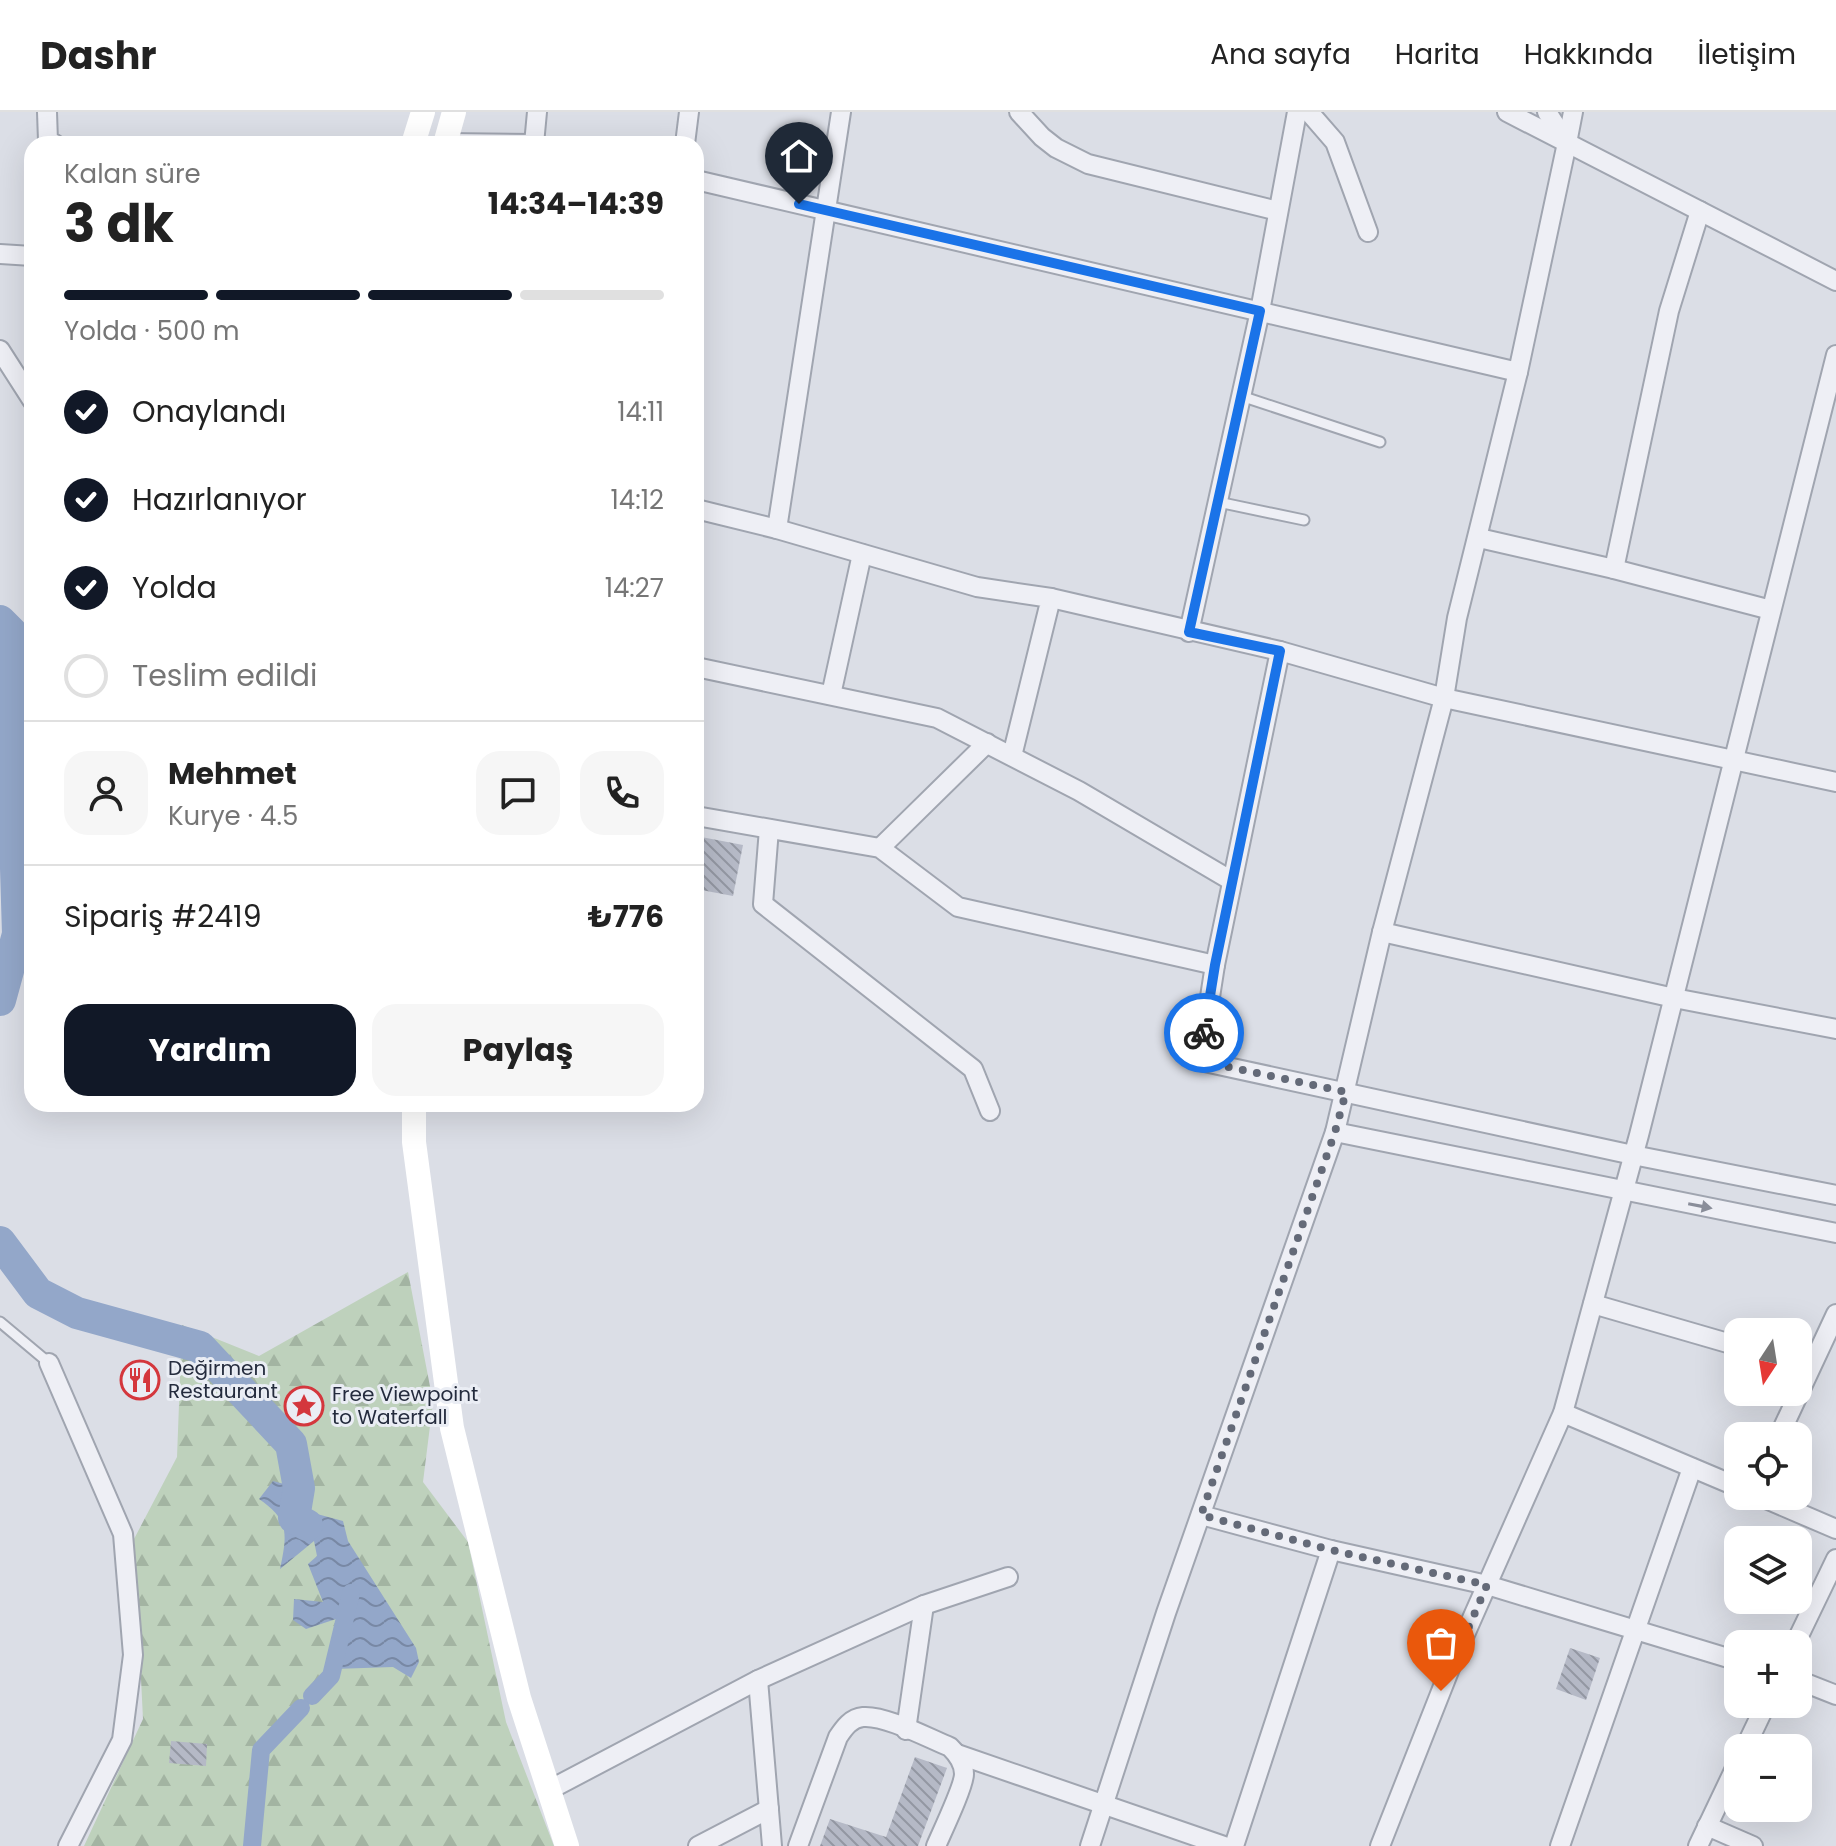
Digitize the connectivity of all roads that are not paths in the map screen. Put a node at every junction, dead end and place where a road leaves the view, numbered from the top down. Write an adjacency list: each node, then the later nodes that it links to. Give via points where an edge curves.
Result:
1 (47, 112): 13 (street)
2 (423, 112): 14 (street)
3 (454, 112): 15 (street)
4 (537, 112): 16 (street)
5 (689, 112): 17 (street)
6 (841, 112): 20 (street)
7 (1019, 112): 21 (street, via 1056,148 1088,164)
8 (1297, 112): 21 (street)
9 (1309, 112): 23 (street, via 1335,142)
10 (1507, 112): 18 (street)
11 (1547, 112): 18 (street)
12 (1573, 112): 18 (street)
13 (48, 136)
14 (416, 136)
15 (447, 136)
16 (535, 136)
17 (686, 136)
18 (1567, 143): 22 (street); 30 (street)
19 (704, 182): 20 (street)
20 (825, 210): 27 (street); 37 (street)
21 (1278, 211): 27 (street)
22 (1700, 211): 26 (street); 40 (street, via 1669,311)
23 (1368, 232)
24 (0, 254): 25 (street)
25 (24, 256)
26 (1836, 281)
27 (1260, 311): 30 (street); 32 (street)
28 (0, 350): 31 (street)
29 (1836, 355): 42 (street)
30 (1518, 372): 38 (street)
31 (24, 388)
32 (1241, 396): 33 (lane); 34 (street)
33 (1380, 442)
34 (1218, 502): 36 (lane); 43 (street)
35 (704, 511): 37 (street)
36 (1304, 520)
37 (777, 529): 39 (street)
38 (1479, 538): 40 (street); 47 (street, via 1457,618)
39 (862, 554): 41 (street, via 977,587); 46 (street)
40 (1614, 569): 42 (street)
41 (1051, 598): 43 (street); 49 (street)
42 (1771, 610): 50 (street)
43 (1189, 632): 44 (street)
44 (1280, 651): 47 (street); 55 (street)
45 (704, 669): 46 (street)
46 (831, 695): 48 (street, via 937,718)
47 (1444, 698): 50 (street); 56 (street)
48 (987, 743): 49 (street); 54 (street)
49 (1012, 756): 55 (street)
50 (1735, 760): 51 (street); 58 (street)
51 (1836, 782)
52 (704, 817): 53 (street)
53 (769, 829): 54 (street); 61 (street, via 763,904 973,1069)
54 (880, 848): 57 (street, via 958,907)
55 (1232, 881): 57 (street)
56 (1382, 932): 58 (street); 60 (street)
57 (1215, 965): 60 (street, via 1200,1061)
58 (1674, 998): 59 (street); 64 (street)
59 (1836, 1029)
60 (1346, 1092): 63 (street); 64 (street)
61 (990, 1111)
62 (414, 1112): 93 (street, via 452,1428 519,1698)
63 (1335, 1132): 65 (street); 78 (street)
64 (1633, 1155): 65 (street); 66 (street)
65 (1623, 1191): 67 (street, one-way to 67); 68 (street)
66 (1836, 1195)
67 (1836, 1233)
68 (1593, 1304): 71 (street); 74 (street)
69 (1836, 1314): 72 (street)
70 (0, 1322): 73 (lane)
71 (1724, 1342)
72 (1812, 1353)
73 (49, 1363): 98 (street, via 123,1534 133,1655 122,1740)
74 (1563, 1413): 75 (street); 83 (street)
75 (1692, 1468): 76 (street); 85 (street)
76 (1724, 1481)
77 (1792, 1510): 79 (street)
78 (1201, 1515): 80 (street); 95 (street)
79 (1836, 1529)
80 (1331, 1550): 83 (street); 106 (street)
81 (1836, 1559): 86 (street)
82 (1008, 1577): 84 (street)
83 (1487, 1585): 85 (street); 107 (street)
84 (924, 1605): 88 (street); 91 (street)
85 (1635, 1630): 87 (street); 108 (street)
86 (1802, 1630)
87 (1724, 1657)
88 (758, 1680): 93 (street); 96 (street)
89 (1812, 1686): 90 (street)
90 (1836, 1695)
91 (906, 1730): 92 (street); 102 (street, via 864,1717 844,1727)
92 (957, 1754): 95 (street); 103 (street, via 962,1785)
93 (549, 1790): 99 (street)
94 (1724, 1791): 97 (street)
95 (1105, 1803): 104 (street); 105 (street)
96 (769, 1809): 100 (street); 101 (street)
97 (1707, 1826): 109 (street); 110 (street)
98 (68, 1846)
99 (567, 1846)
100 (698, 1846)
101 (772, 1846)
102 (798, 1846)
103 (936, 1846)
104 (1090, 1846)
105 (1224, 1846)
106 (1234, 1846)
107 (1380, 1846)
108 (1560, 1846)
109 (1698, 1846)
110 (1753, 1846)

